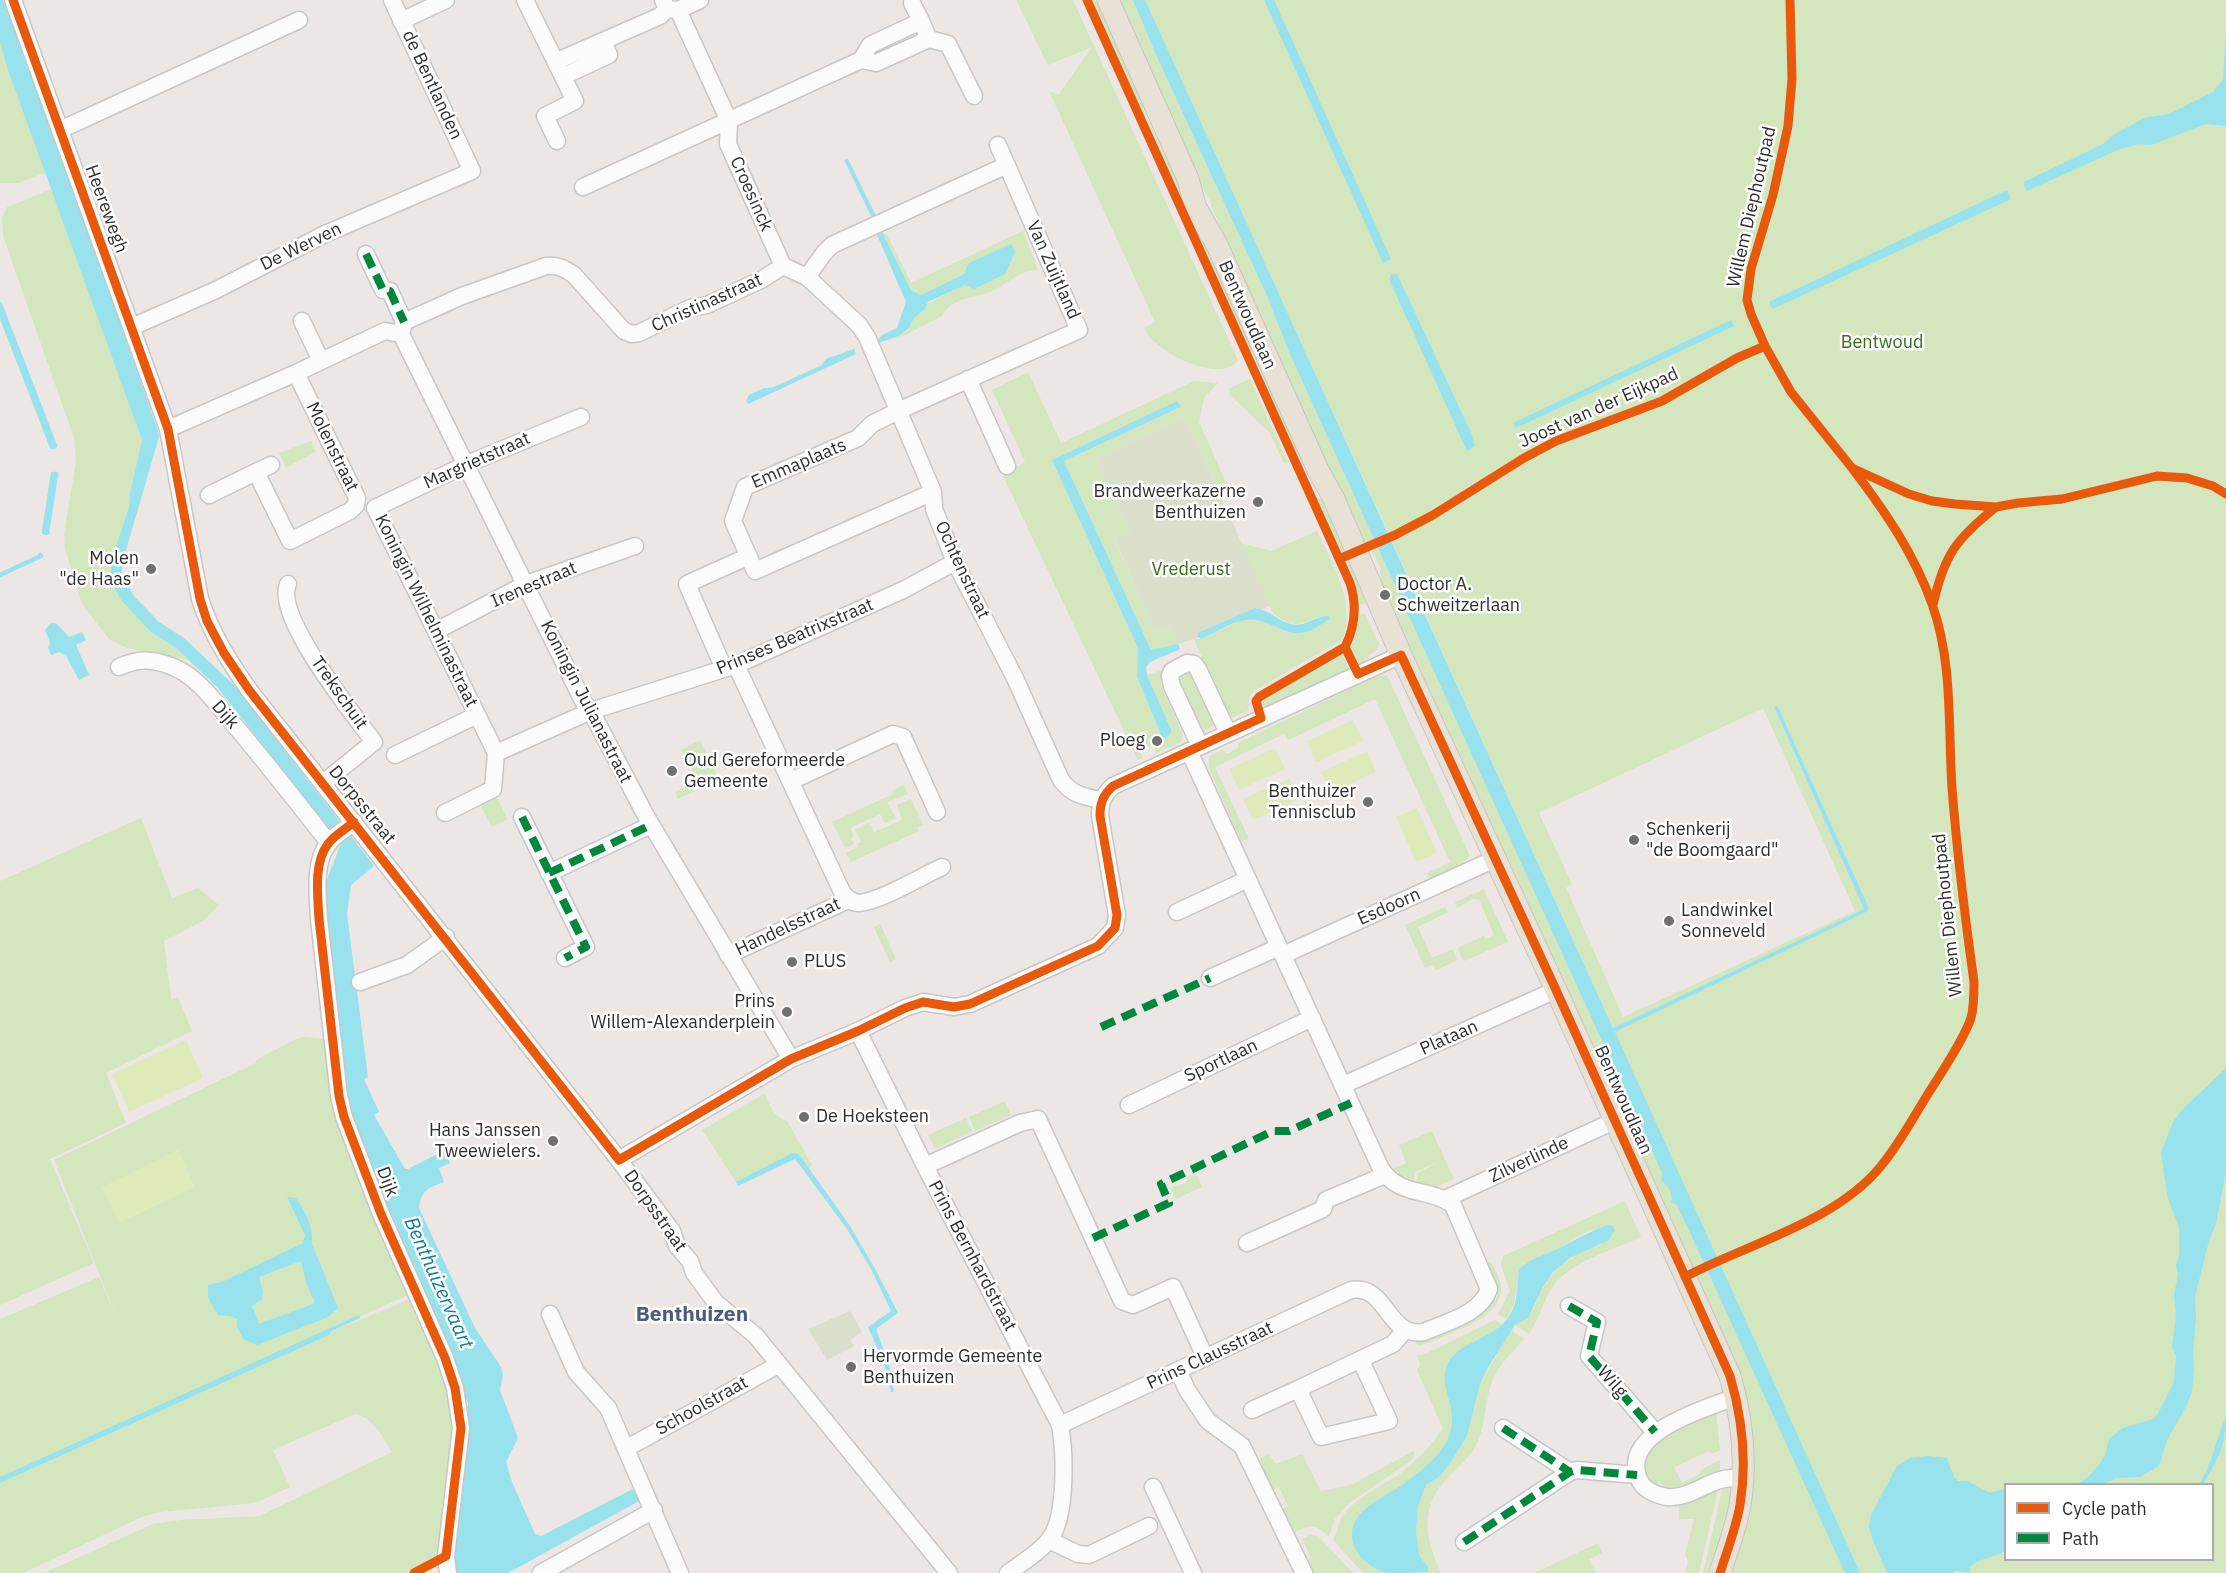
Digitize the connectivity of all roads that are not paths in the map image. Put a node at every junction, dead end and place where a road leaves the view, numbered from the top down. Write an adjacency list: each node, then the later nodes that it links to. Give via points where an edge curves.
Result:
1 (13, 0): 17 (street, Heerewegh)
2 (392, 0): 10 (street, de Bentlanden)
3 (447, 0): 10 (street)
4 (525, 0): 14 (street)
5 (700, 0): 8 (street)
6 (1108, 0): 47 (main road, Bentwoudlaan, via 1188,179 1196,208 1217,245 1334,499)
7 (912, 3): 11 (street)
8 (669, 7): 14 (street, via 660,16 603,41 609,55); 16 (street, Croesinck)
9 (299, 20): 17 (street)
10 (401, 21): 21 (street, de Bentlanden)
11 (921, 21): 12 (street); 13 (street, via 870,45)
12 (928, 39): 13 (street, via 876,63); 15 (street, via 948,44)
13 (861, 60): 16 (street)
14 (560, 69): 18 (street, via 575,101 545,116)
15 (974, 96)
16 (729, 121): 22 (street); 24 (street, Croesinck, via 728,144)
17 (60, 130): 27 (street, Heerewegh)
18 (557, 141)
19 (998, 145): 20 (street, Van Zuijtland)
20 (1007, 165): 25 (street, via 832,245); 31 (street, Van Zuijtland, via 1079,330)
21 (472, 171): 27 (street, De Werven, via 325,234 216,291)
22 (583, 187)
23 (366, 254): 28 (street, via 383,290 390,291)
24 (783, 266): 25 (street, Christinastraat); 28 (street, Christinastraat, via 707,306 690,308 639,333 624,331 574,275 555,265 521,273 462,296)
25 (807, 277): 32 (street, Christinastraat, via 859,325)
26 (302, 321): 29 (street)
27 (132, 327): 34 (street, Heerewegh)
28 (402, 328): 29 (street, Christinastraat, via 385,331); 35 (street, Koningin Julianastraat)
29 (321, 361): 30 (street, Christinastraat)
30 (296, 373): 34 (street, Christinastraat); 39 (street, Molenstraat, via 357,498)
31 (968, 380): 32 (street, Van Zuijtland); 36 (street)
32 (898, 411): 37 (street, Ochtenstraat); 43 (street, Emmaplaats, via 872,424 858,438 745,487 733,521)
33 (581, 417): 35 (street, Margrietstraat)
34 (168, 429): 57 (street, Dorpsstraat, via 194,575 207,621 249,690)
35 (467, 464): 40 (street, Margrietstraat); 45 (street, Koningin Julianastraat)
36 (1007, 466)
37 (933, 492): 42 (street, Ochtenstraat, via 934,509); 43 (street)
38 (210, 495): 39 (street, via 263,469 290,541 350,512)
39 (356, 505): 40 (street, Molenstraat)
40 (375, 508): 46 (street, Koningin Wilhelminastraat)
41 (635, 546): 45 (street, Irenestraat)
42 (955, 562): 48 (street, Prinses Beatrixstraat, via 903,590); 58 (street, Ochtenstraat, via 1014,676 1061,780 1082,797)
43 (752, 563): 48 (street, via 687,584)
44 (288, 584): 57 (street, Trekschuit, via 286,603 318,668 374,742)
45 (526, 584): 46 (street, Irenestraat); 50 (street, Koningin Julianastraat)
46 (436, 631): 51 (street, Koningin Wilhelminastraat)
47 (1401, 655): 52 (street); 64 (main road, Bentwoudlaan)
48 (730, 667): 50 (street, Prinses Beatrixstraat); 56 (street)
49 (118, 668): 63 (street, Dijk, via 136,660 150,660 172,666 190,677 263,758)
50 (591, 711): 54 (street, Prinses Beatrixstraat); 62 (street, Koningin Julianastraat)
51 (477, 715): 54 (street, Koningin Wilhelminastraat); 55 (street, Koningin Wilhelminastraat)
52 (1228, 733): 53 (street); 53 (street, via 1198,669 1187,663 1170,676)
53 (1195, 748): 58 (street, via 1113,786); 67 (street)
54 (496, 753): 60 (street, via 493,789)
55 (395, 755)
56 (791, 781): 59 (street, via 893,734 903,737); 68 (street)
57 (323, 783): 63 (street, Dorpsstraat)
58 (1101, 800): 78 (street, via 1100,816 1117,915 1108,938 970,1004 954,1007 923,1002)
59 (937, 812)
60 (445, 813)
61 (522, 817): 66 (street)
62 (651, 825): 66 (street); 72 (street, Koningin Julianastraat)
63 (340, 833): 70 (street, Dorpsstraat); 110 (street, Dijk, via 323,853 319,919 339,1096 381,1214 455,1388 461,1438 446,1556)
64 (1495, 859): 71 (street, Esdoorn); 76 (main road, Bentwoudlaan)
65 (942, 867): 68 (street, via 875,899 857,904)
66 (549, 873): 73 (street, via 586,947)
67 (1248, 879): 69 (street); 71 (street)
68 (848, 900): 72 (street, Handelsstraat)
69 (1177, 912)
70 (446, 937): 75 (street, via 407,965); 83 (street, Dorpsstraat)
71 (1281, 951): 74 (street, Esdoorn); 77 (street)
72 (728, 955): 79 (street, Koningin Julianastraat)
73 (565, 958)
74 (1210, 978)
75 (360, 982)
76 (1556, 990): 80 (street, Plataan); 82 (main road, Bentwoudlaan)
77 (1312, 1018): 80 (street); 81 (street, Sportlaan)
78 (858, 1031): 79 (street); 84 (street, Prins Bernhardstraat)
79 (792, 1059): 83 (street)
80 (1343, 1085): 85 (street)
81 (1130, 1104)
82 (1614, 1121): 86 (street, Zilverlinde); 96 (main road, Bentwoudlaan, via 1730,1376)
83 (619, 1160): 93 (street, Dorpsstraat, via 672,1231 677,1246 716,1303 756,1336)
84 (925, 1166): 91 (street, via 1020,1123 1038,1119 1122,1301 1132,1305 1173,1287); 98 (street, Prins Bernhardstraat)
85 (1384, 1174): 86 (street, via 1402,1188); 87 (street, via 1326,1200 1323,1209)
86 (1445, 1199): 90 (street, via 1457,1213 1489,1289 1486,1299 1476,1308 1424,1332)
87 (1247, 1243)
88 (1569, 1306): 100 (street, Wilg, via 1597,1322 1589,1356)
89 (550, 1314): 101 (street, via 576,1372 608,1408)
90 (1405, 1330): 91 (street, Prins Clausstraat, via 1373,1294 1361,1288); 92 (street, via 1393,1344)
91 (1205, 1357): 94 (street, Prins Clausstraat)
92 (1361, 1361): 95 (street); 95 (street, via 1389,1421 1321,1437)
93 (778, 1365): 101 (street, Schoolstraat); 113 (street, Dorpsstraat)
94 (1179, 1372): 98 (street, Prins Clausstraat); 116 (street, via 1208,1421 1242,1446)
95 (1298, 1389): 97 (street)
96 (1736, 1397): 100 (street); 104 (main road, Bentwoudlaan)
97 (1252, 1410)
98 (1060, 1425): 108 (street, Prins Bernhardstraat, via 1062,1509)
99 (1503, 1428): 102 (street)
100 (1655, 1432): 103 (street, via 1638,1454)
101 (627, 1448): 106 (street)
102 (1570, 1472): 103 (street); 109 (street)
103 (1637, 1475): 104 (street, via 1648,1490 1672,1497 1722,1479)
104 (1743, 1477): 117 (main road, Bentwoudlaan, via 1739,1507)
105 (1153, 1486): 115 (street)
106 (654, 1510): 111 (street); 112 (street)
107 (1149, 1526): 108 (street, via 1089,1555)
108 (1049, 1540): 114 (street, Prins Bernhardstraat)
109 (1464, 1542)
110 (448, 1573)
111 (541, 1573)
112 (680, 1573)
113 (949, 1573)
114 (1008, 1573)
115 (1193, 1573)
116 (1304, 1573)
117 (1720, 1573)

